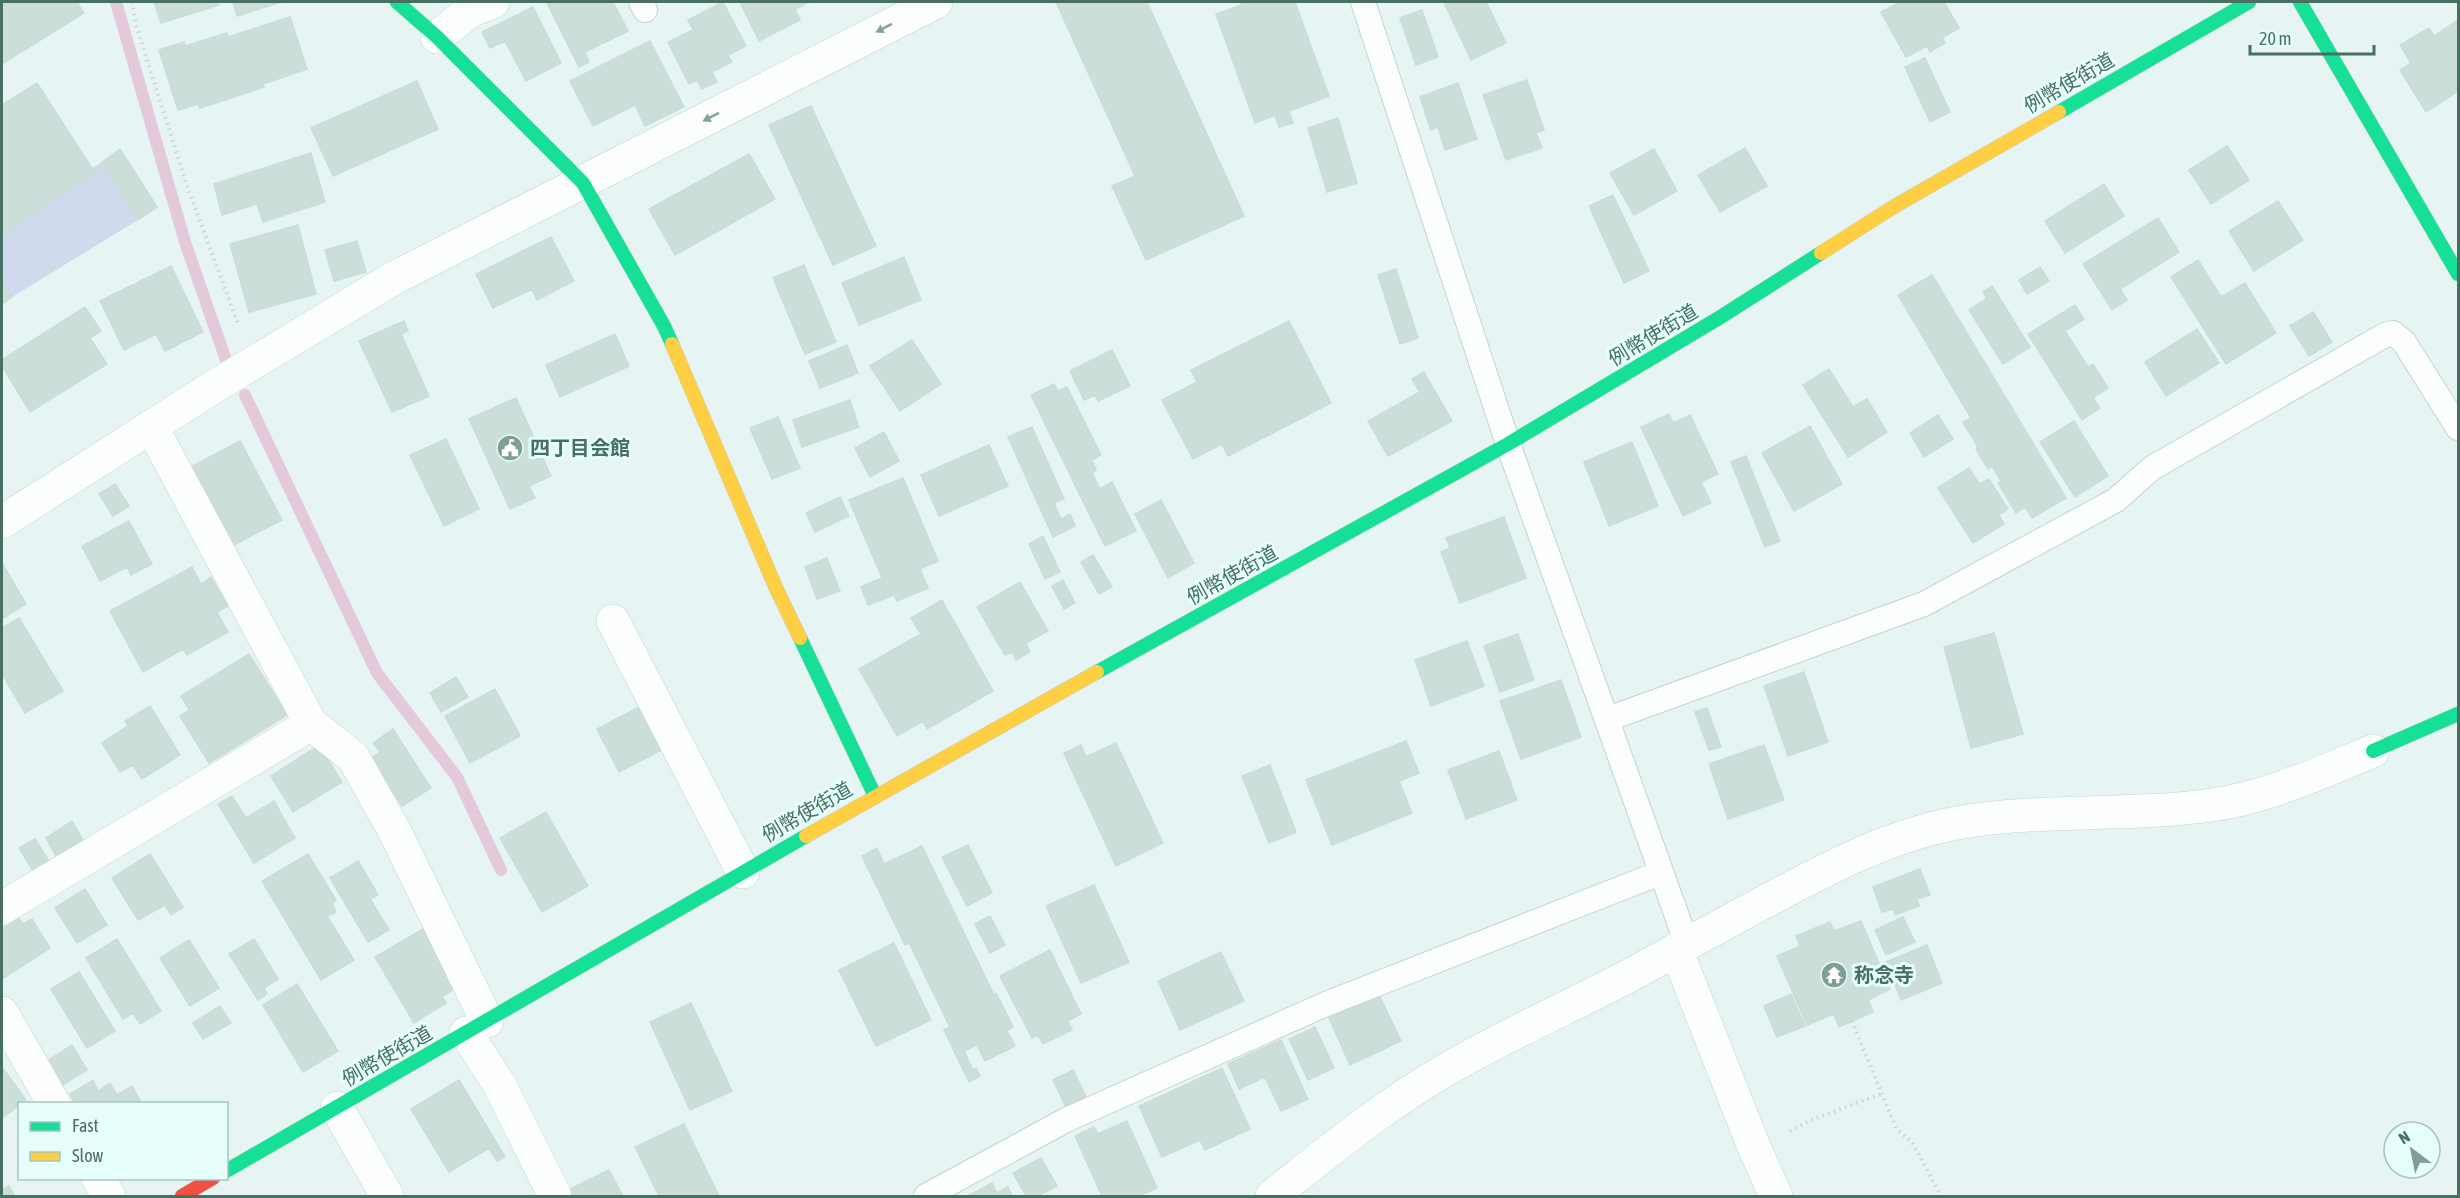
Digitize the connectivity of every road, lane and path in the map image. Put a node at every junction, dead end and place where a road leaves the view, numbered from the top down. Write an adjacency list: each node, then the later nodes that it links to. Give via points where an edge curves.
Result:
1 (132, 2): 11 (path, via 187,186)
2 (397, 2): 8 (main road)
3 (493, 2): 8 (street, via 471,11)
4 (936, 2): 9 (street, one-way to 9)
5 (2249, 2): 14 (main road, 例幣使街道, via 1895,206)
6 (2300, 2): 10 (main road)
7 (1367, 3): 14 (lane)
8 (437, 37): 9 (main road)
9 (583, 183): 11 (street, via 394,278); 21 (main road, via 664,326 776,588)
10 (2458, 274)
11 (254, 363): 12 (street)
12 (151, 426): 15 (street); 19 (street)
13 (2458, 428): 18 (lane, via 2404,342 2393,333 2385,335 2152,468 2116,500 1924,604)
14 (1509, 444): 18 (lane); 21 (main road, 例幣使街道)
15 (2, 522)
16 (613, 621): 22 (street)
17 (2458, 714): 20 (main road)
18 (1608, 719): 23 (lane)
19 (311, 724): 24 (street); 28 (street, via 353,757 394,830)
20 (2373, 751): 25 (street, via 2264,793 2216,805 1958,823 1916,834 1822,871)
21 (875, 796): 22 (main road, 例幣使街道)
22 (743, 872): 28 (main road, 例幣使街道)
23 (1660, 873): 25 (lane); 40 (lane, via 1326,1004 1066,1120)
24 (2, 908)
25 (1681, 946): 32 (street); 41 (street, via 1444,1070 1376,1115)
26 (2, 1013): 30 (street)
27 (1852, 1021): 29 (path)
28 (477, 1027): 31 (main road, 例幣使街道); 39 (street, via 499,1084)
29 (1881, 1094): 32 (path); 43 (path, via 1896,1128 1912,1143)
30 (53, 1102)
31 (337, 1108): 33 (main road, 例幣使街道); 38 (street)
32 (1754, 1147): 42 (street)
33 (228, 1170)
34 (99, 1180): 36 (street)
35 (211, 1180): 37 (main road)
36 (109, 1197)
37 (182, 1197)
38 (387, 1197)
39 (555, 1197)
40 (926, 1197)
41 (1272, 1197)
42 (1776, 1197)
43 (1941, 1197)

